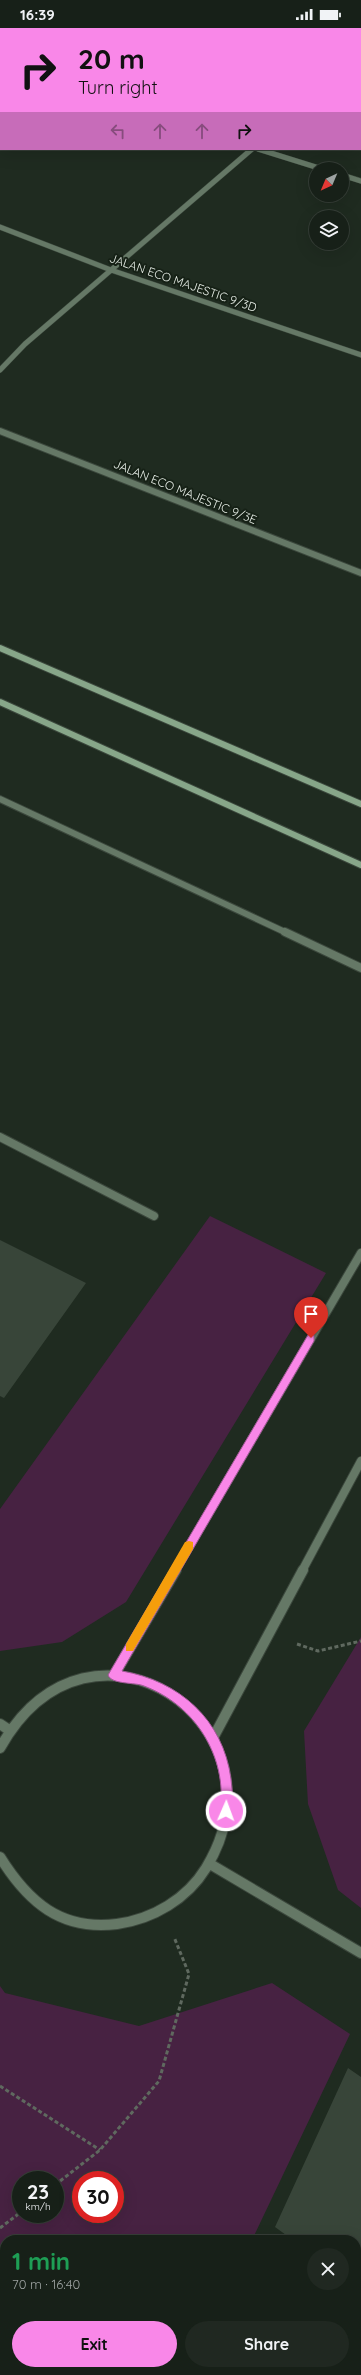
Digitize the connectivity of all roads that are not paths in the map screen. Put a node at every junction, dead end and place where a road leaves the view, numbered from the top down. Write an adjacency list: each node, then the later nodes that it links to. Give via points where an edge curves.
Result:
1 (251, 150): 7 (street)
2 (261, 150): 3 (street)
3 (309, 165)
4 (349, 177): 5 (street)
5 (361, 181)
6 (0, 227): 7 (street, JALAN ECO MAJESTIC 9/3D)
7 (111, 270): 8 (street, JALAN ECO MAJESTIC 9/3D); 9 (street, via 25,344)
8 (361, 355)
9 (0, 370)
10 (0, 431): 11 (street, JALAN ECO MAJESTIC 9/3E)
11 (361, 573)
12 (0, 648): 15 (street)
13 (0, 702): 16 (street)
14 (0, 799): 17 (street)
15 (361, 804)
16 (361, 865)
17 (361, 968)
18 (0, 1137): 19 (street)
19 (154, 1216)
20 (361, 1253): 22 (street)
21 (361, 1461): 25 (street)
22 (114, 1675): 24 (street, via 83,1677 55,1688 29,1706); 25 (street, via 144,1680 171,1693 195,1712)
23 (0, 1724): 24 (street)
24 (9, 1730): 26 (street)
25 (213, 1738): 28 (street, via 224,1768 228,1800 223,1833)
26 (0, 1748)
27 (0, 1857): 28 (street, via 16,1883 40,1906 68,1920 101,1926 133,1922 164,1910 190,1890)
28 (210, 1864): 29 (street)
29 (361, 1953)

